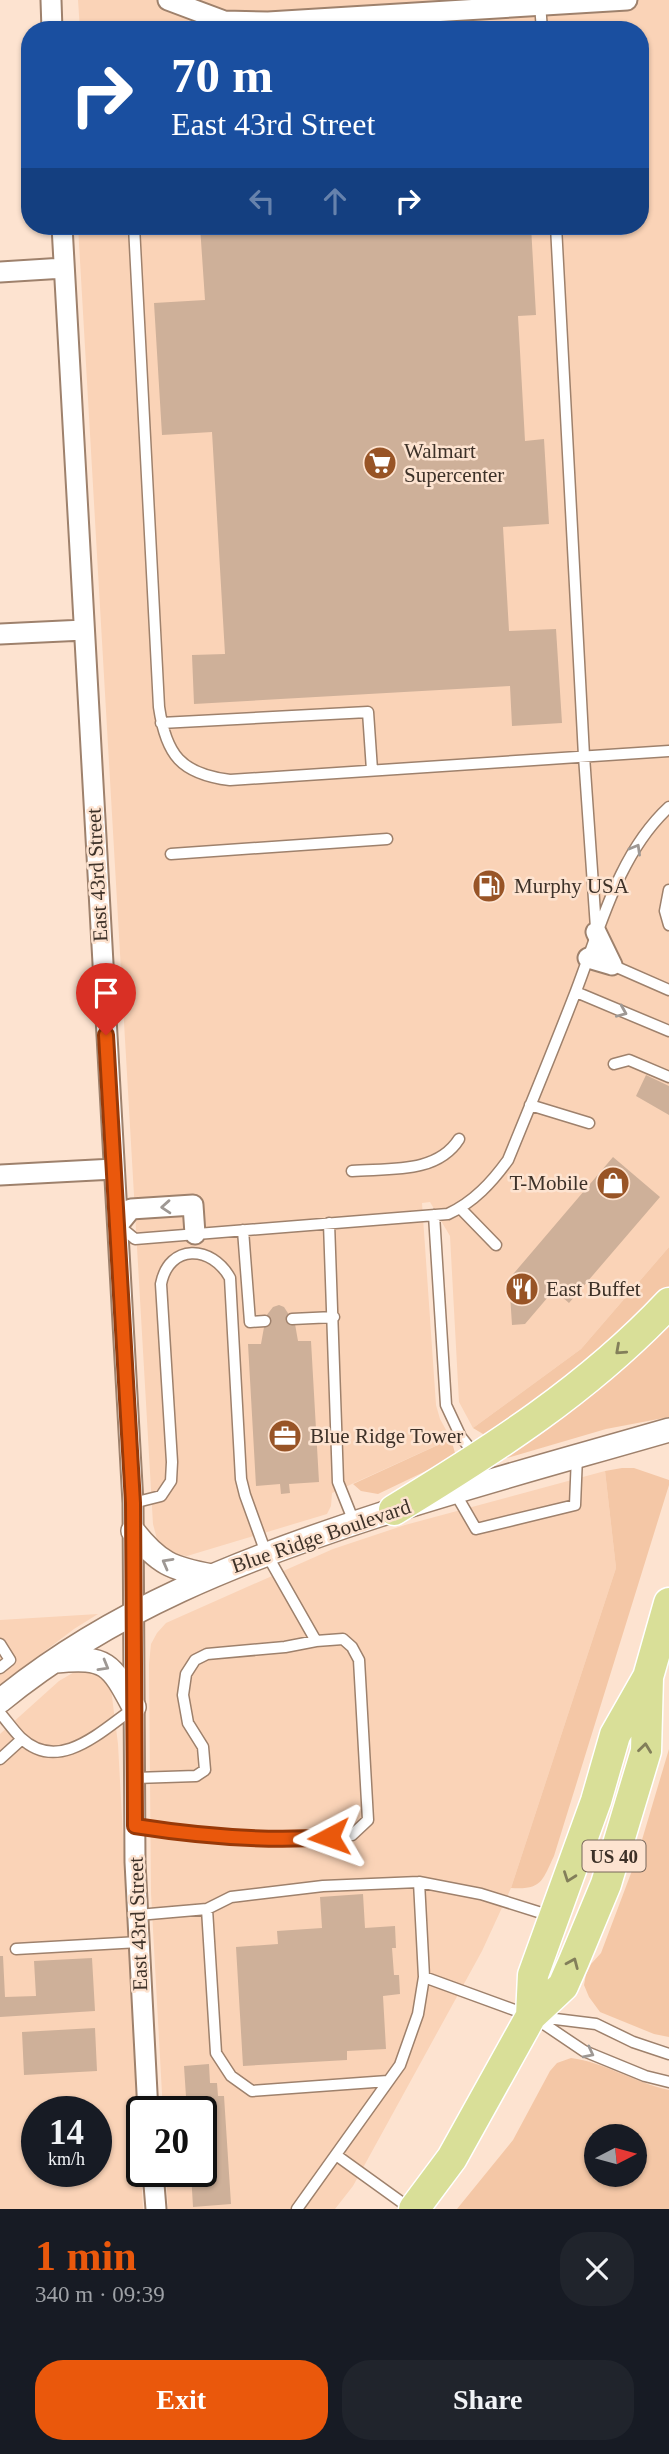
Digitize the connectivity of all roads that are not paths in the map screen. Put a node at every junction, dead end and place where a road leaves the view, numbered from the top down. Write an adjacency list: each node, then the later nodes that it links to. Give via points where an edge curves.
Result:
1 (51, 0): 5 (street)
2 (627, 0): 4 (street)
3 (171, 1): 6 (street)
4 (540, 3): 7 (street); 8 (lane)
5 (52, 21)
6 (224, 21)
7 (282, 21)
8 (541, 21)
9 (62, 235): 12 (street, East 43rd Street)
10 (134, 235): 16 (lane)
11 (556, 235): 18 (lane)
12 (64, 268): 13 (street); 14 (street, East 43rd Street)
13 (0, 272)
14 (83, 630): 15 (street); 36 (street, East 43rd Street)
15 (0, 634)
16 (161, 723): 19 (lane, via 179,763 205,777 230,780); 19 (lane, via 368,712)
17 (669, 751): 18 (lane)
18 (584, 756): 19 (lane); 25 (lane)
19 (372, 770)
20 (669, 807): 25 (lane, one-way to 20, via 642,838)
21 (387, 839): 22 (lane)
22 (171, 853)
23 (669, 890): 24 (lane, via 664,911)
24 (669, 925)
25 (596, 932): 26 (lane); 27 (street)
26 (588, 958): 27 (street); 29 (lane)
27 (612, 965): 28 (lane)
28 (669, 990)
29 (576, 992): 30 (lane, one-way to 30); 33 (lane)
30 (669, 1031)
31 (614, 1064): 32 (lane, via 629,1060)
32 (669, 1077)
33 (530, 1105): 34 (lane); 39 (lane, via 508,1160 493,1181)
34 (589, 1123)
35 (458, 1139): 37 (lane, via 444,1157 430,1163)
36 (114, 1169): 38 (street); 42 (street, East 43rd Street)
37 (352, 1171)
38 (0, 1175)
39 (460, 1208): 40 (lane); 45 (lane)
40 (434, 1215): 41 (lane); 52 (lane, via 446,1405 461,1437)
41 (329, 1223): 43 (lane); 47 (lane)
42 (118, 1225): 44 (lane, via 135,1238); 44 (street, one-way to 42, via 193,1205 131,1209); 54 (street, East 43rd Street)
43 (243, 1230): 44 (lane); 49 (lane, via 250,1322)
44 (195, 1234)
45 (496, 1245)
46 (669, 1303): 52 (main road, one-way to 52, via 574,1392)
47 (334, 1317): 48 (lane); 56 (lane, via 338,1482)
48 (292, 1319)
49 (265, 1321)
50 (669, 1430): 51 (street, Blue Ridge Boulevard)
51 (578, 1455): 53 (street, Blue Ridge Boulevard); 53 (lane, via 575,1505 476,1529)
52 (479, 1459): 55 (main road)
53 (454, 1491): 55 (street, Blue Ridge Boulevard)
54 (133, 1503): 57 (street, East 43rd Street); 58 (lane, via 161,1496 171,1481 164,1270 173,1259 186,1254 214,1258 230,1278 241,1479)
55 (394, 1510): 56 (street, Blue Ridge Boulevard)
56 (355, 1523): 58 (street, Blue Ridge Boulevard)
57 (133, 1531): 59 (street, one-way to 57, via 169,1566); 61 (street, East 43rd Street)
58 (266, 1553): 59 (street, Blue Ridge Boulevard); 62 (lane)
59 (212, 1576): 61 (street, Blue Ridge Boulevard)
60 (669, 1603): 66 (main road, US 40)
61 (134, 1612): 64 (street, Blue Ridge Boulevard); 68 (street, East 43rd Street)
62 (316, 1641): 72 (lane, via 207,1654 195,1660 186,1674 183,1695 188,1723 203,1747 205,1770 196,1776); 73 (lane, via 343,1639 359,1660 368,1820 362,1828 352,1835 283,1840)
63 (0, 1644): 65 (lane, via 10,1660)
64 (52, 1662): 67 (street, Blue Ridge Boulevard); 68 (street, one-way to 68, via 81,1659 104,1664 116,1674)
65 (0, 1668)
66 (648, 1677): 77 (main road, US 40, one-way to 77, via 615,1735); 81 (main road, US 40, one-way to 66, via 563,1986 606,1884 646,1751)
67 (0, 1701)
68 (134, 1707): 70 (lane, via 78,1747 55,1754); 72 (street, East 43rd Street)
69 (0, 1713): 70 (lane)
70 (22, 1739): 71 (lane)
71 (0, 1759)
72 (135, 1778): 73 (street, East 43rd Street)
73 (135, 1826): 76 (street, East 43rd Street)
74 (418, 1882): 75 (lane, via 323,1886 231,1897); 77 (lane, via 481,1894); 80 (lane)
75 (207, 1909): 76 (lane); 83 (lane, via 216,2053 231,2076 252,2091)
76 (138, 1915): 78 (street, East 43rd Street)
77 (555, 1917): 81 (main road, US 40, via 533,1975)
78 (139, 1942): 79 (lane); 85 (street, East 43rd Street)
79 (16, 1949)
80 (424, 1977): 81 (lane); 83 (lane, via 418,2014 400,2065)
81 (531, 2016): 82 (lane, via 596,2024); 84 (lane, one-way to 84, via 584,2051); 90 (main road, US 40, via 452,2158)
82 (669, 2054)
83 (388, 2081): 86 (lane)
84 (669, 2082)
85 (147, 2096)
86 (336, 2155): 89 (lane); 90 (lane)
87 (154, 2187): 88 (street)
88 (156, 2209)
89 (297, 2209)
90 (413, 2209)

